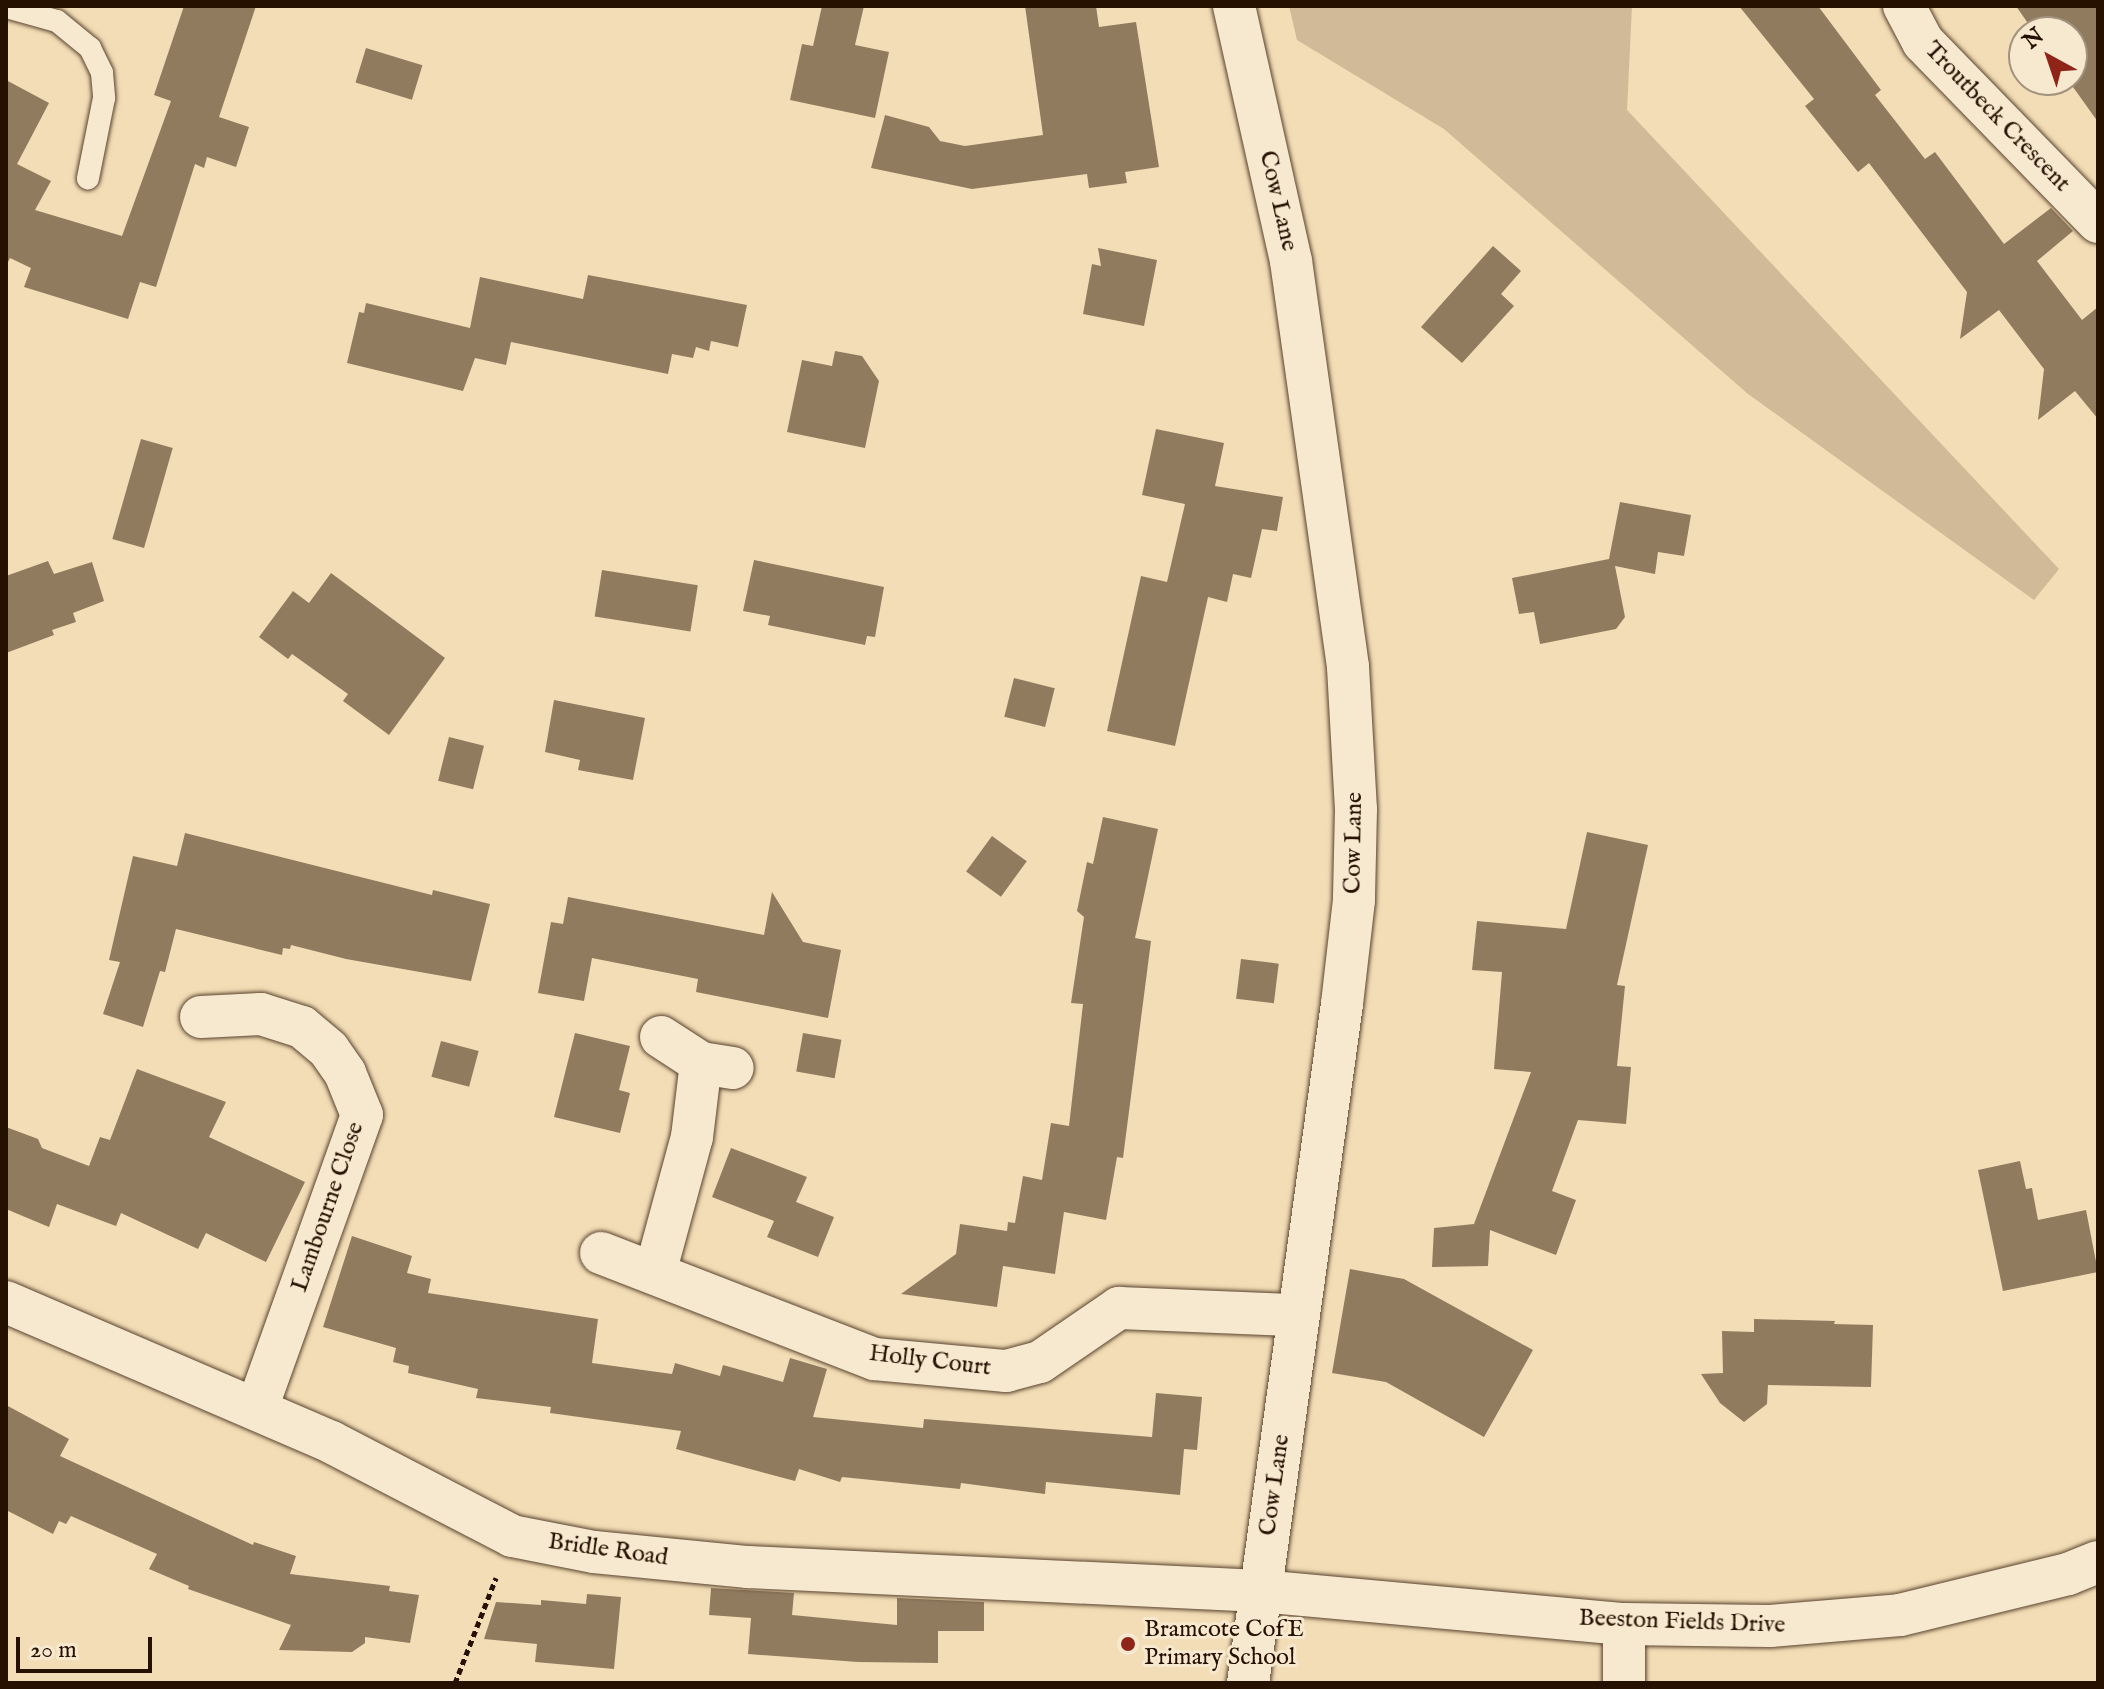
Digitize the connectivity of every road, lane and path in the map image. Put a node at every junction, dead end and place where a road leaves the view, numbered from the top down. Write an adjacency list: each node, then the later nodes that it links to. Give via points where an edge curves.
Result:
1 (1234, 6): 11 (street, Cow Lane, via 1291,261 1348,667 1356,809 1354,900)
2 (1904, 6): 5 (street, Troutbeck Crescent, via 1923,42)
3 (6, 7): 4 (lane, via 57,21 90,48 102,73 104,98)
4 (88, 178)
5 (2098, 222)
6 (201, 1017): 12 (street, Lambourne Close, via 261,1014 302,1027 329,1050 345,1073 362,1115)
7 (661, 1037): 9 (street, via 717,1066)
8 (601, 1253): 9 (street, Holly Court)
9 (655, 1273): 11 (street, Holly Court, via 874,1359 1006,1371 1040,1362 1119,1308)
10 (6, 1302): 12 (street, Bridle Road)
11 (1297, 1315): 15 (street, Cow Lane)
12 (257, 1409): 13 (street, Bridle Road)
13 (512, 1536): 15 (street, Bridle Road, via 594,1552 748,1567); 17 (path)
14 (2098, 1562): 16 (street, Beeston Fields Drive, via 1900,1615 1795,1626)
15 (1260, 1591): 16 (street, Beeston Fields Drive); 18 (street, Cow Lane)
16 (1624, 1624): 19 (street)
17 (455, 1683)
18 (1248, 1683)
19 (1624, 1683)

